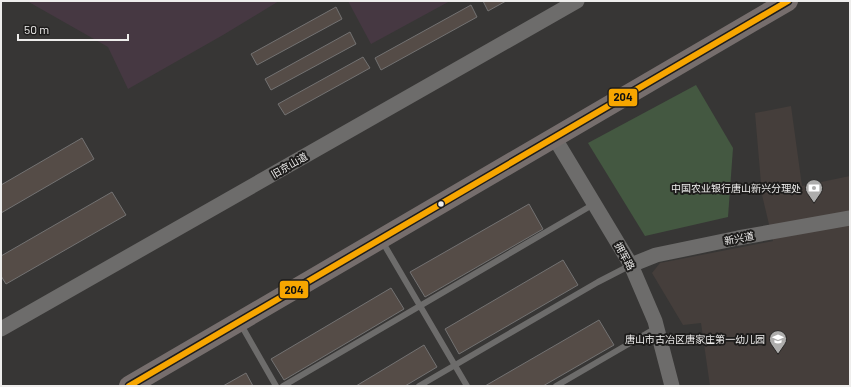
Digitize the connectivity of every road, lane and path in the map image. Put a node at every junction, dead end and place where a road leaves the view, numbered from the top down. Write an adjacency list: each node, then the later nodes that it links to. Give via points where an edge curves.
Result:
1 (577, 1): 10 (street, 旧京山道)
2 (788, 1): 3 (highway)
3 (554, 138): 4 (street, 拥军路); 6 (highway)
4 (594, 204): 7 (street, 拥军路); 13 (lane)
5 (850, 218): 7 (street, 新兴道, via 656,255)
6 (381, 239): 8 (highway); 15 (lane)
7 (630, 265): 9 (street, 拥军路); 14 (lane)
8 (239, 322): 11 (highway); 12 (lane)
9 (656, 328): 16 (lane); 17 (street, 拥军路)
10 (1, 329)
11 (130, 386)
12 (276, 386)
13 (283, 386)
14 (419, 386)
15 (468, 386)
16 (556, 386)
17 (672, 386)

